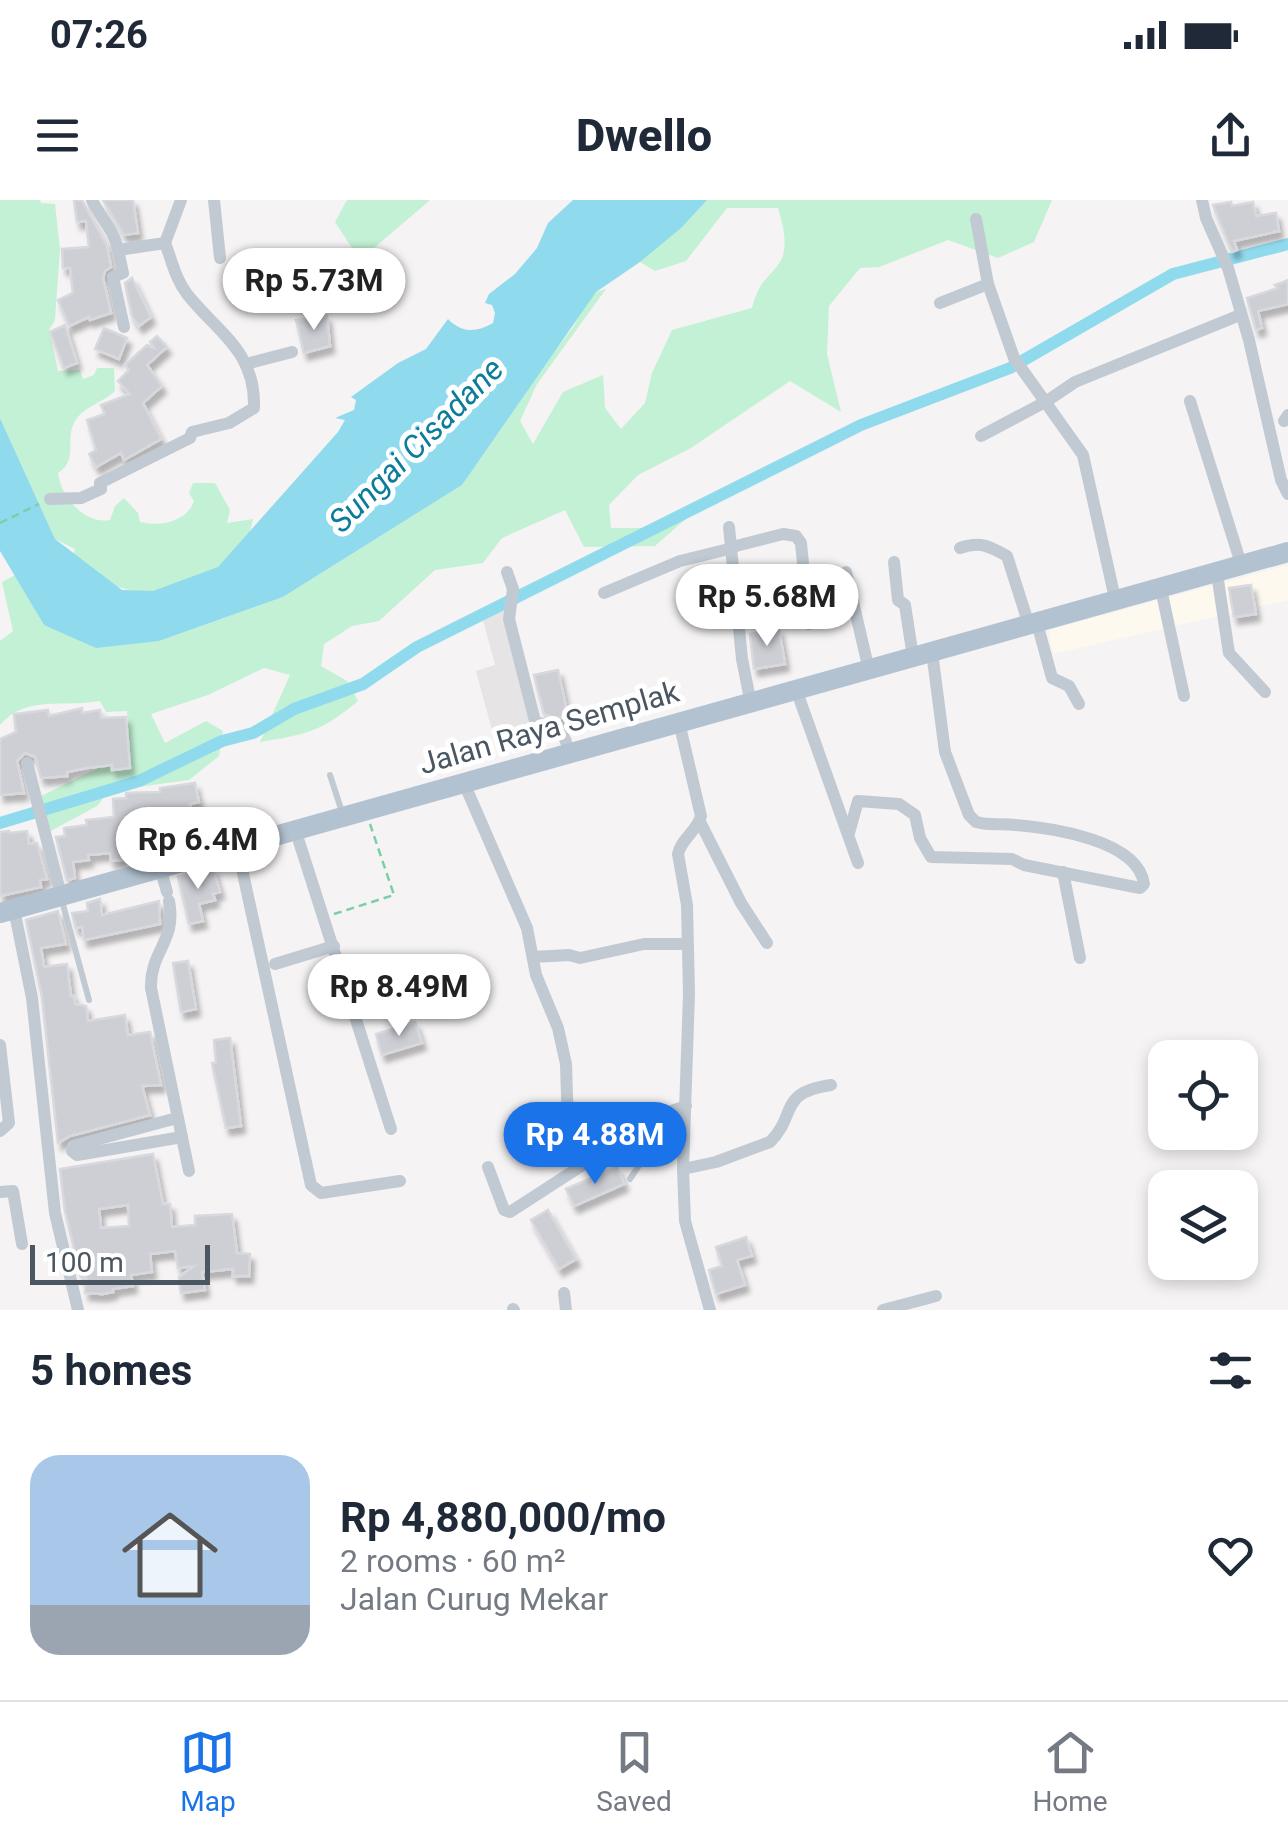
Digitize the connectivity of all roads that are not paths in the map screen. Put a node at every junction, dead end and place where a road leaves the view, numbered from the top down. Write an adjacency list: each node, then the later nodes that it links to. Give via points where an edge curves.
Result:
1 (92, 200): 7 (street)
2 (180, 200): 6 (street)
3 (214, 200): 8 (street)
4 (1202, 200): 11 (street)
5 (976, 220): 9 (street)
6 (165, 242): 7 (street); 14 (street, via 188,295)
7 (118, 250): 12 (street, via 123,273 113,277)
8 (220, 258)
9 (988, 284): 10 (street); 15 (street, via 1018,362)
10 (940, 302)
11 (1240, 315): 15 (street, via 1075,382); 18 (street)
12 (124, 327)
13 (292, 352): 14 (street)
14 (246, 364): 19 (street, via 254,402 248,414 192,432 100,483 102,489)
15 (1046, 401): 17 (street); 31 (street, via 1083,455)
16 (1190, 401): 25 (street)
17 (981, 436)
18 (1288, 494)
19 (50, 499)
20 (729, 527): 21 (street)
21 (733, 548): 30 (street, via 680,561); 32 (street, via 796,536); 39 (street)
22 (960, 548): 33 (street, via 986,544 1007,556)
23 (1288, 552): 25 (main road, Jalan Raya Semplak)
24 (894, 562): 34 (street, via 898,600)
25 (1242, 567): 28 (main road, Jalan Raya Semplak)
26 (507, 572): 42 (street, via 510,620 535,721 560,729)
27 (846, 572): 35 (street)
28 (1218, 574): 29 (main road, Jalan Raya Semplak); 37 (street, via 1228,653)
29 (1162, 589): 31 (main road, Jalan Raya Semplak); 38 (street)
30 (604, 593)
31 (1116, 603): 33 (main road, Jalan Raya Semplak)
32 (809, 624)
33 (1033, 624): 34 (main road, Jalan Raya Semplak); 40 (street, via 1052,678 1070,686)
34 (922, 655): 35 (main road, Jalan Raya Semplak); 53 (street, via 945,752 976,822 1097,840 1138,868 1144,884)
35 (869, 670): 36 (main road, Jalan Raya Semplak)
36 (797, 692): 39 (main road, Jalan Raya Semplak); 49 (street)
37 (1265, 692)
38 (1184, 696)
39 (751, 704): 41 (main road, Jalan Raya Semplak)
40 (1079, 704)
41 (679, 722): 42 (main road, Jalan Raya Semplak); 47 (street)
42 (569, 753): 45 (main road, Jalan Raya Semplak)
43 (27, 763): 54 (street)
44 (330, 775): 46 (lane)
45 (464, 783): 46 (main road, Jalan Raya Semplak); 59 (street)
46 (344, 818): 48 (main road, Jalan Raya Semplak)
47 (700, 822): 56 (street); 57 (street, via 678,854)
48 (295, 829): 50 (main road, Jalan Raya Semplak); 58 (street)
49 (849, 834): 51 (street); 53 (street, via 858,801 899,804 915,815 931,857 998,857)
50 (237, 846): 52 (main road, Jalan Raya Semplak); 75 (street, via 311,1186 321,1194)
51 (858, 862)
52 (160, 867): 54 (main road, Jalan Raya Semplak); 66 (street, via 171,930 152,965 151,988)
53 (1063, 872): 60 (street)
54 (60, 895): 55 (main road, Jalan Raya Semplak); 62 (lane)
55 (7, 910): 80 (street, via 32,998 55,1213)
56 (767, 943)
57 (686, 944): 59 (street); 65 (street)
58 (334, 946): 61 (street); 67 (street)
59 (534, 957): 68 (street, via 566,1064)
60 (1080, 958)
61 (275, 964)
62 (89, 1000)
63 (0, 1046): 69 (street, via 8,1123)
64 (831, 1085): 72 (street, via 803,1091 770,1142)
65 (686, 1112): 71 (street, via 660,1115 510,1212); 72 (street); 74 (lane, via 657,1138)
66 (177, 1118): 70 (street); 70 (street, via 72,1151)
67 (391, 1128)
68 (568, 1128)
69 (0, 1131)
70 (182, 1137): 73 (street)
71 (488, 1167)
72 (682, 1168): 82 (street, via 685,1221)
73 (189, 1170)
74 (630, 1179)
75 (400, 1181)
76 (12, 1191): 77 (street)
77 (22, 1244)
78 (564, 1293): 81 (street)
79 (936, 1296): 83 (street)
80 (78, 1310)
81 (566, 1310)
82 (710, 1310)
83 (884, 1310)

